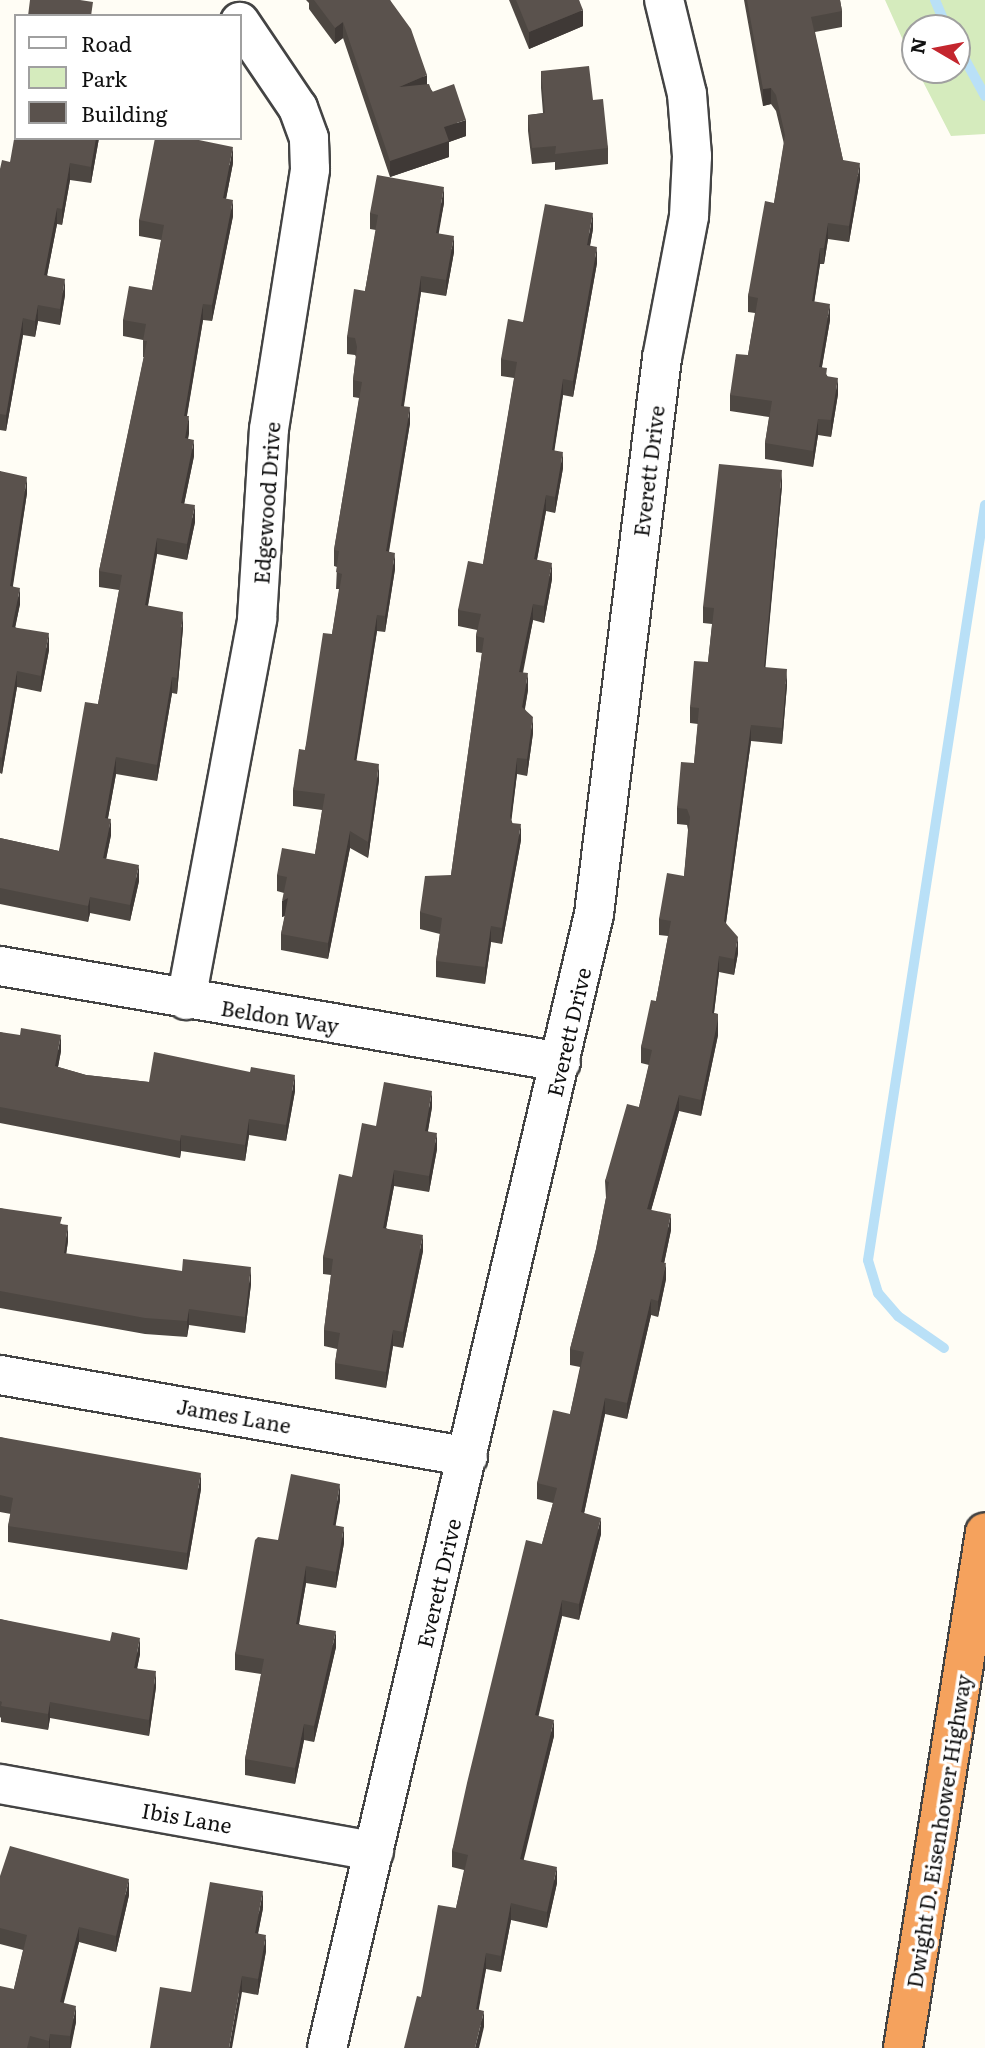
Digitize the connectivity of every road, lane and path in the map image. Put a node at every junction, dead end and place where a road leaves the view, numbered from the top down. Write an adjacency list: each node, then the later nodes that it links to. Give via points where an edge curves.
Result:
1 (664, 0): 5 (street, Everett Drive, via 687,94 692,156 689,216 662,358 594,914)
2 (242, 25): 4 (street, Edgewood Drive, via 298,108 309,138 310,169 269,429 257,619)
3 (0, 966): 4 (street, Beldon Way)
4 (186, 1000): 5 (street, Beldon Way)
5 (561, 1062): 7 (street, Everett Drive)
6 (0, 1375): 7 (street, James Lane)
7 (468, 1458): 10 (street, Everett Drive)
8 (985, 1532): 12 (highway, Dwight D. Eisenhower Highway)
9 (0, 1784): 10 (street, Ibis Lane)
10 (374, 1851): 11 (street, Everett Drive)
11 (327, 2048)
12 (903, 2048)

